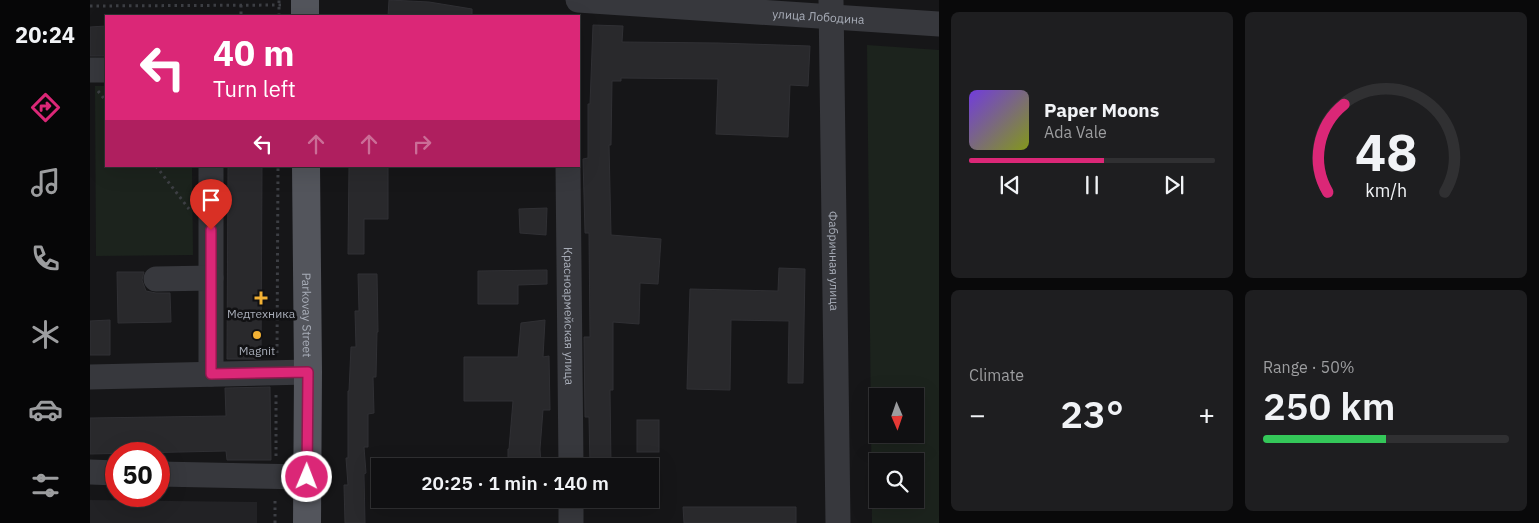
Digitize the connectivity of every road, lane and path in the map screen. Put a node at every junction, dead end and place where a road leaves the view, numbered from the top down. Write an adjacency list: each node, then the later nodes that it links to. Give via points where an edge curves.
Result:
1 (279, 0): 4 (path)
2 (566, 0): 11 (street)
3 (578, 0): 7 (street, улица Лободина)
4 (292, 2): 5 (path); 9 (path); 10 (main road)
5 (241, 5): 6 (path); 8 (path)
6 (90, 6)
7 (831, 8): 12 (street, улица Лободина); 37 (street, Фабричная улица)
8 (241, 15)
9 (280, 15)
10 (304, 15)
11 (566, 15)
12 (939, 24)
13 (90, 70): 14 (street)
14 (105, 70)
15 (157, 167): 20 (path, via 193,214)
16 (211, 167): 20 (street)
17 (278, 167): 24 (path)
18 (306, 167): 23 (main road, Parkovay Street)
19 (568, 167): 27 (street, Красноармейская улица)
20 (211, 214): 21 (street)
21 (211, 278): 22 (street); 25 (street)
22 (156, 279)
23 (308, 372): 24 (street); 31 (main road, Parkovay Street)
24 (276, 373): 25 (street); 32 (path)
25 (211, 374): 26 (street)
26 (90, 377)
27 (571, 458)
28 (90, 472): 29 (street)
29 (105, 473)
30 (170, 474): 32 (street)
31 (307, 477): 32 (street); 35 (main road, Parkovay Street)
32 (276, 478): 34 (path)
33 (571, 508): 36 (street)
34 (275, 523)
35 (307, 523)
36 (571, 523)
37 (838, 523)

